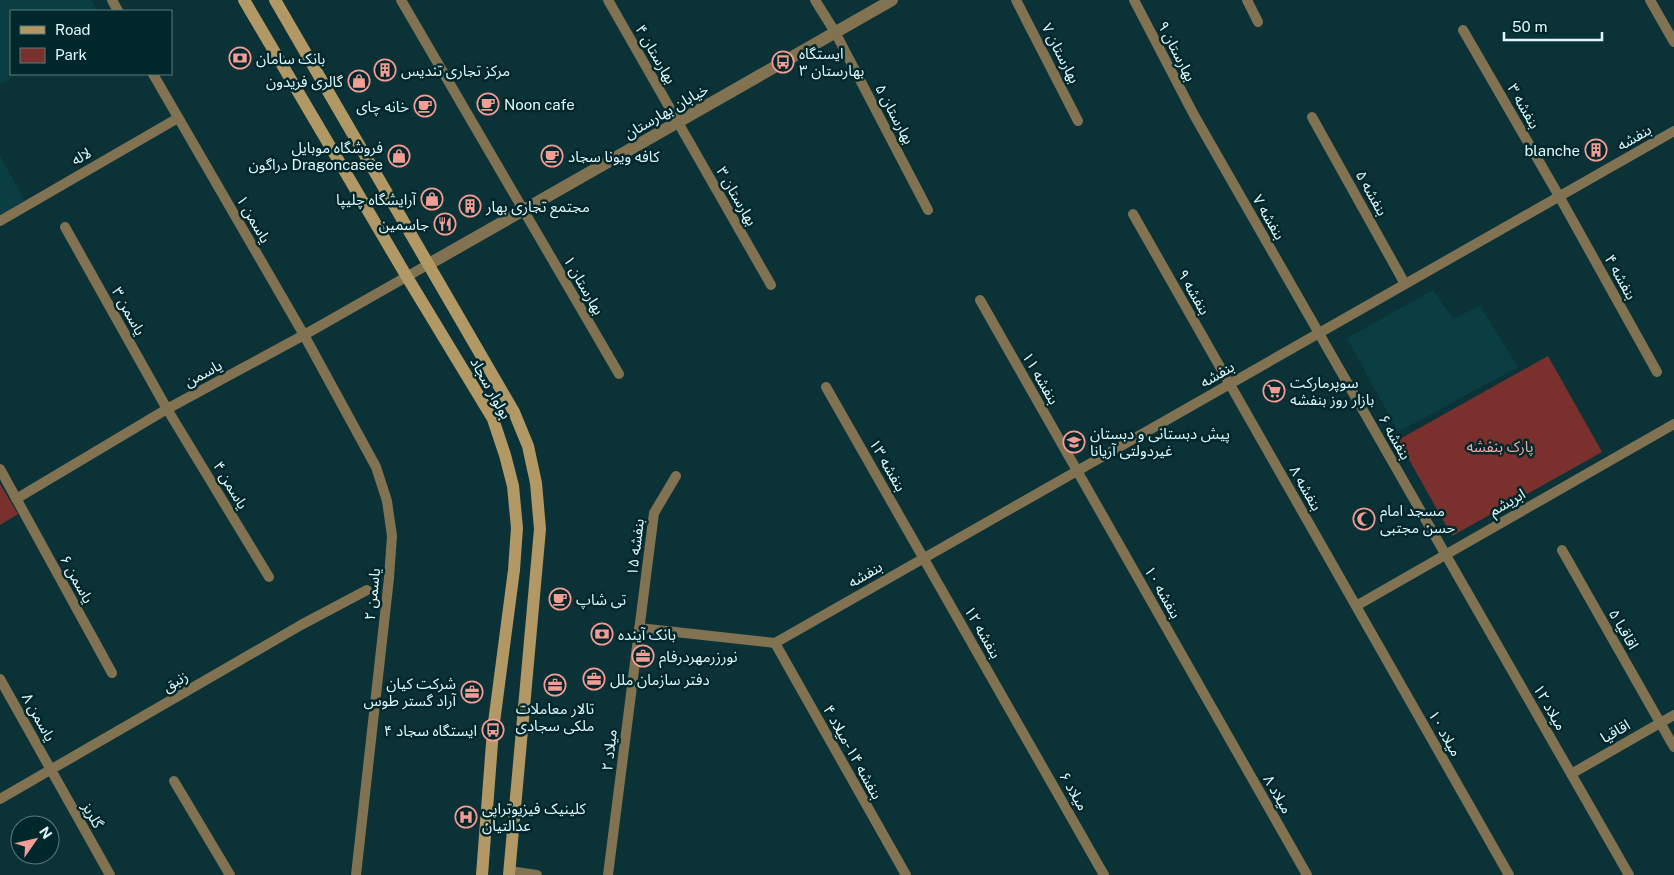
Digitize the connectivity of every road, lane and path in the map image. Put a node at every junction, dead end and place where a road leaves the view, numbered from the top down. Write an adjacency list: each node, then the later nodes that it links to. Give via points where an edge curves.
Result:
1 (244, 0): 29 (main road, بولوار سجاد)
2 (275, 0): 28 (main road, بولوار سجاد)
3 (401, 0): 24 (street, بهارستان ۱)
4 (608, 0): 20 (street, بهارستان ۴)
5 (815, 0): 13 (street, بهارستان ۵)
6 (892, 0): 13 (street, خیابان بهارستان)
7 (1016, 0): 19 (street, بهارستان ۷)
8 (1134, 0): 16 (street, بهارستان ۹)
9 (1247, 0): 11 (street)
10 (1650, 0): 14 (street)
11 (1258, 22)
12 (1463, 30): 22 (street, بنفشه ۳)
13 (835, 32): 20 (street, خیابان بهارستان); 23 (street, بهارستان ۵)
14 (1674, 42)
15 (154, 75): 18 (street, یاسمن ۱)
16 (1194, 115): 33 (street, بنفشه ۷)
17 (1312, 117): 30 (street, بنفشه ۵)
18 (178, 118): 26 (street, لاله); 34 (street, یاسمن ۱)
19 (1078, 121)
20 (678, 122): 24 (street, خیابان بهارستان); 31 (street, بهارستان ۳)
21 (1674, 131): 22 (street, بنفشه)
22 (1559, 196): 30 (street, بنفشه); 35 (street, بنفشه ۴)
23 (928, 210)
24 (523, 211): 28 (street, خیابان بهارستان); 36 (street, بهارستان ۱)
25 (1133, 214): 37 (street, بنفشه ۹)
26 (0, 221)
27 (66, 228): 39 (street, یاسمن ۳)
28 (429, 264): 29 (street, یاسمن); 64 (main road, بولوار سجاد, via 514,412 528,446 536,483 540,529)
29 (407, 277): 34 (street, یاسمن); 68 (main road, بولوار سجاد, via 493,419 513,486 517,528 514,570 493,730)
30 (1406, 284): 33 (street, بنفشه)
31 (771, 285)
32 (980, 300): 42 (street, بنفشه ۱۱)
33 (1319, 333): 37 (street, بنفشه); 46 (street, بنفشه ۶)
34 (304, 335): 39 (street, یاسمن); 67 (street, یاسمن ۲, via 376,467 387,500 392,536)
35 (1657, 372)
36 (618, 374)
37 (1230, 384): 42 (street, بنفشه); 50 (street, بنفشه ۸)
38 (826, 387): 47 (street, بنفشه ۱۳)
39 (167, 409): 44 (street, یاسمن); 48 (street, یاسمن ۴)
40 (1674, 424): 46 (street, ابریشم)
41 (0, 469): 44 (street, یاسمن ۶)
42 (1077, 471): 47 (street, بنفشه); 58 (street, بنفشه ۱۰)
43 (676, 476): 51 (street, بنفشه ۱۵, via 654,513)
44 (16, 499): 53 (street, یاسمن ۶)
45 (1562, 550): 57 (street, اقاقیا ۵)
46 (1446, 555): 50 (street, ابریشم); 61 (street, میلاد ۱۲)
47 (924, 558): 52 (street, بنفشه); 56 (street, بنفشه ۱۲)
48 (269, 577)
49 (367, 590): 60 (street, زنبق)
50 (1356, 606): 74 (street, میلاد ۱۰)
51 (639, 628): 52 (street); 70 (street, میلاد ۲)
52 (774, 643): 71 (street, بنفشه ۱۴-میلاد ۴)
53 (112, 673)
54 (0, 679): 60 (street, یاسمن ۸)
55 (1674, 715): 57 (street, اقاقیا)
56 (1017, 722): 72 (street, میلاد ۶)
57 (1660, 723): 59 (street, اقاقیا ۵); 61 (street, اقاقیا)
58 (1224, 729): 73 (street, میلاد ۸)
59 (1674, 747)
60 (51, 770): 63 (street, زنبق); 65 (street, گلریز)
61 (1571, 774): 75 (street, میلاد ۱۲)
62 (174, 781): 66 (street)
63 (0, 799)
64 (509, 873): 69 (street)
65 (110, 875)
66 (230, 875)
67 (356, 875)
68 (482, 875)
69 (537, 875)
70 (608, 875)
71 (906, 875)
72 (1104, 875)
73 (1307, 875)
74 (1509, 875)
75 (1629, 875)

